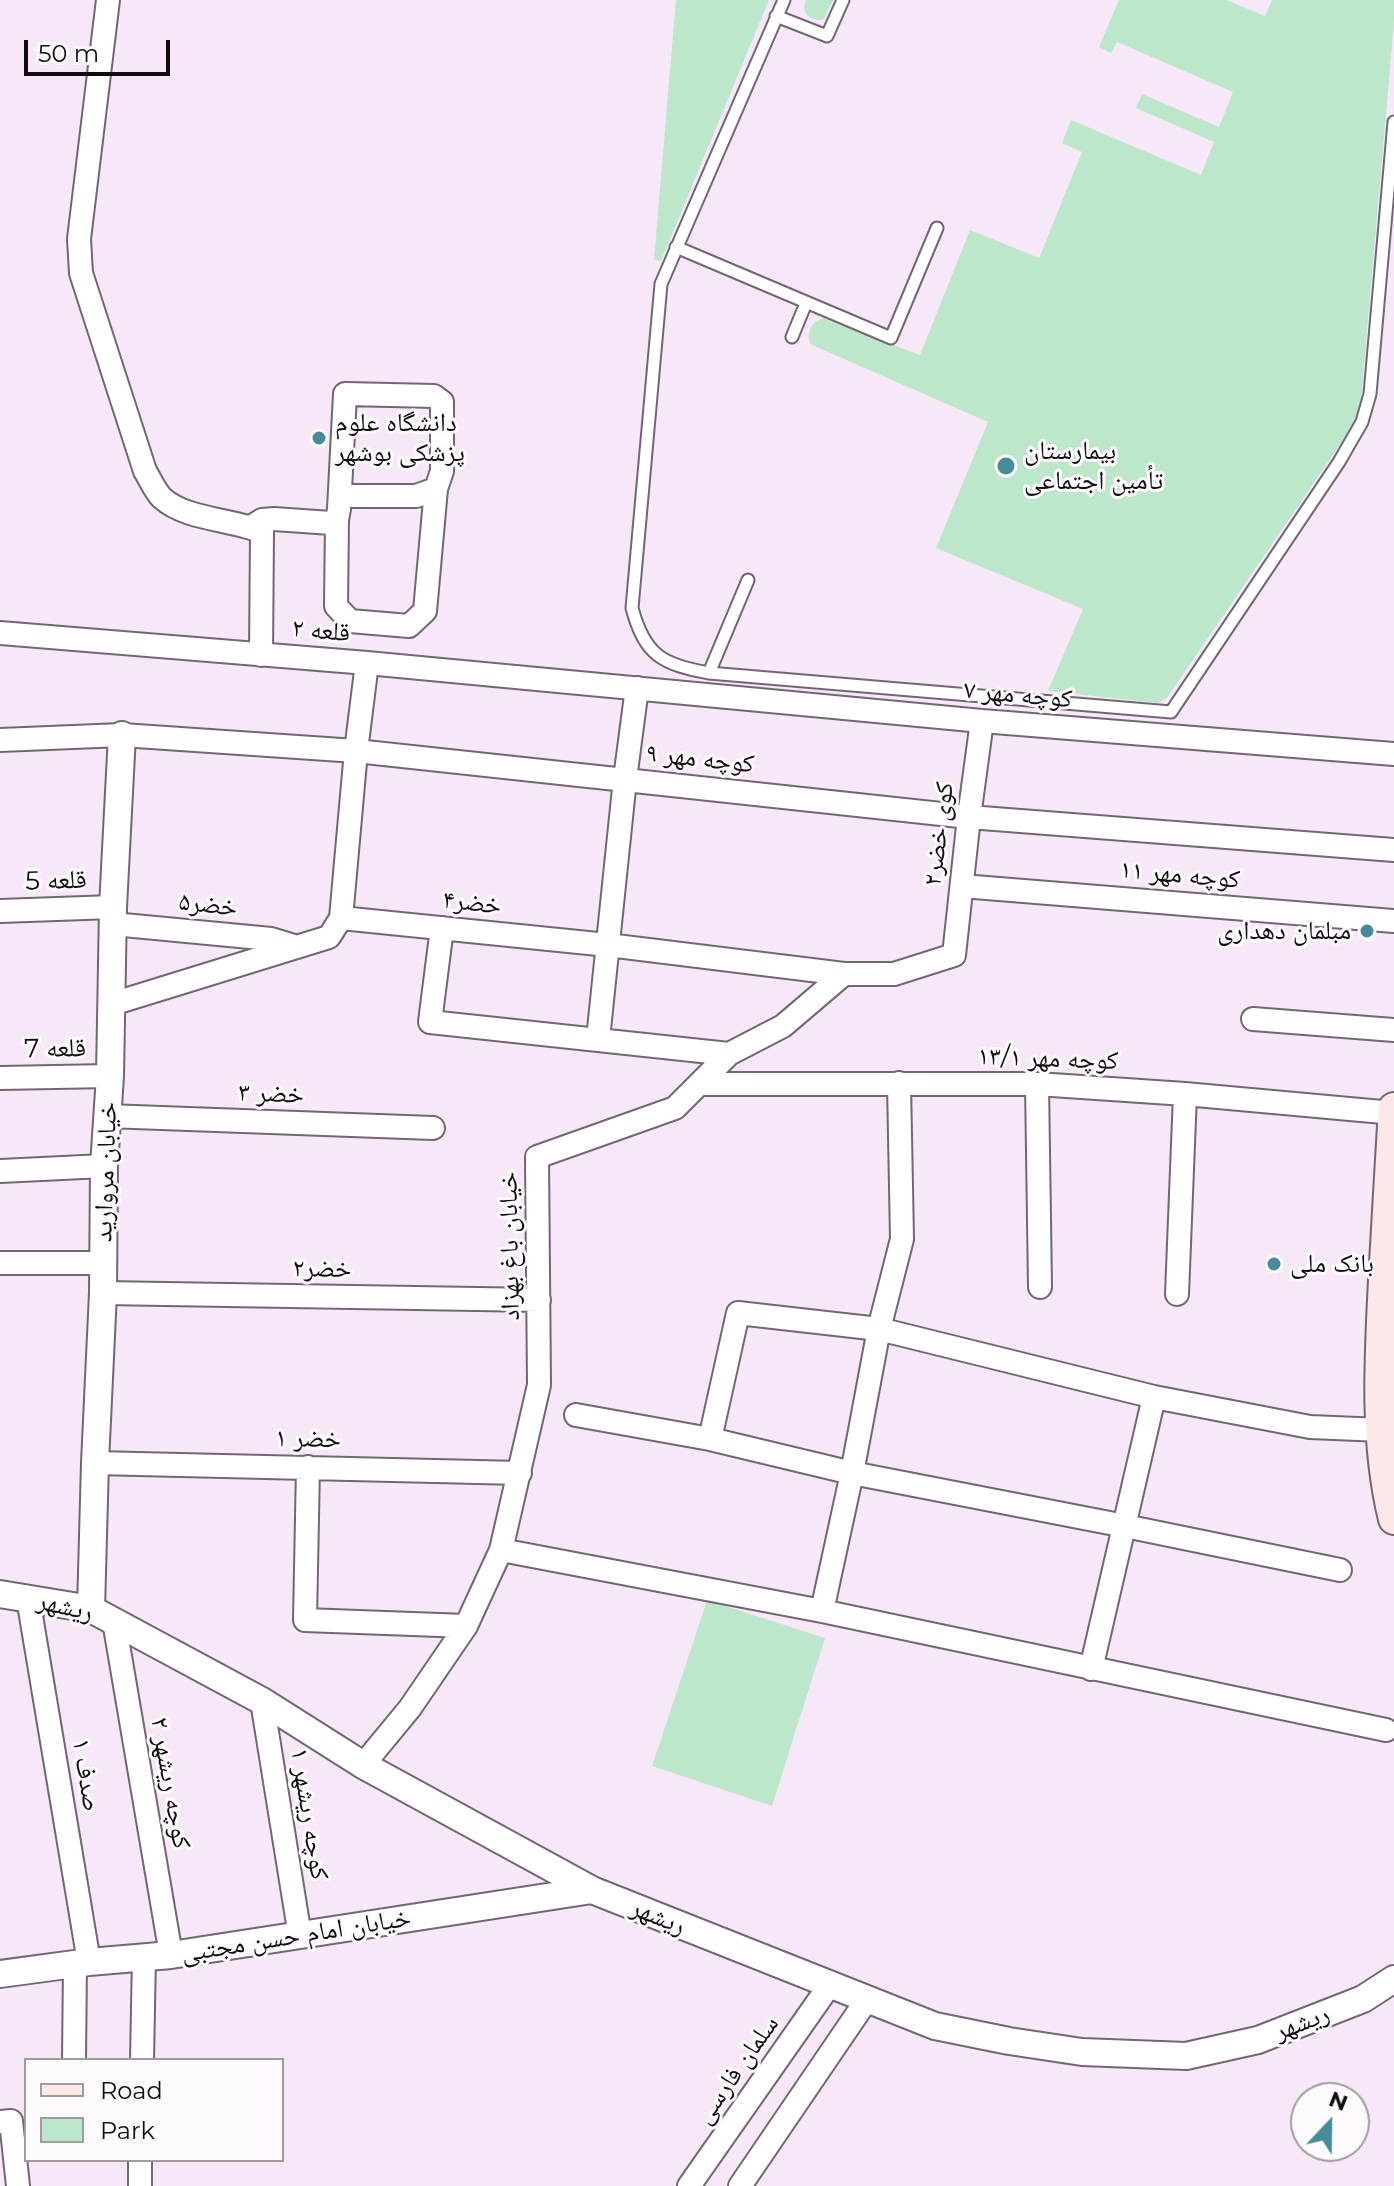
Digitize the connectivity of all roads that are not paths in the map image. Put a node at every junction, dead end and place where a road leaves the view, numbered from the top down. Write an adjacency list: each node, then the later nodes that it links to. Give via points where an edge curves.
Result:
1 (108, 0): 13 (street, via 79,239 81,273 145,471 161,497 190,513)
2 (784, 0): 4 (lane)
3 (843, 0): 4 (lane, via 827,36)
4 (776, 16): 7 (lane)
5 (1394, 122): 18 (lane, via 1370,394 1362,422 1171,712)
6 (937, 228): 8 (lane, via 891,338)
7 (676, 247): 8 (lane); 18 (lane, via 661,284 632,608 647,645 664,660)
8 (806, 303): 9 (lane)
9 (792, 337)
10 (436, 489): 11 (street, via 416,496); 11 (street, via 442,471 442,402 434,396 345,394); 12 (street, via 425,611 409,626 350,621 336,606)
11 (340, 496): 12 (street)
12 (337, 520): 13 (street, via 262,520)
13 (251, 527): 16 (street, via 262,532)
14 (748, 580): 18 (lane)
15 (0, 633): 16 (street, قلعه ۲)
16 (261, 655): 17 (street, قلعه ۲)
17 (367, 663): 19 (street, قلعه ۲); 23 (street)
18 (709, 673)
19 (637, 688): 20 (street, کوچه مهر ۷); 25 (street)
20 (982, 721): 24 (street, کوچه مهر ۷); 26 (street, کوی خضر۲)
21 (122, 735): 22 (street, کوچه مهر ۹); 23 (street, کوچه مهر ۹); 30 (street, خیابان مروارید)
22 (0, 740)
23 (356, 751): 25 (street, کوچه مهر ۹); 31 (street)
24 (1394, 754)
25 (625, 779): 26 (street, کوچه مهر ۹); 34 (street)
26 (969, 817): 27 (street, کوچه مهر ۹); 28 (street, کوی خضر۲)
27 (1394, 850)
28 (962, 886): 32 (street, کوچه مهر ۱۱); 36 (street, کوی خضر۲, via 954,955 894,974)
29 (0, 911): 30 (street, قلعه 5)
30 (113, 915): 35 (street, خضر۵); 37 (street, خیابان مروارید)
31 (341, 918): 33 (street, خضر۴); 35 (street, via 329,937)
32 (1394, 921)
33 (442, 928): 34 (street, خضر۴); 40 (street, via 430,1022)
34 (608, 945): 36 (street, خضر۴); 40 (street)
35 (297, 947): 37 (street)
36 (844, 974): 41 (street, خیابان باغ بهزاد, via 783,1026)
37 (112, 1004): 42 (street, خیابان مروارید)
38 (1253, 1019): 39 (street)
39 (1394, 1030)
40 (598, 1039): 41 (street)
41 (729, 1054): 45 (street, خیابان باغ بهزاد)
42 (110, 1076): 43 (street, قلعه 7); 49 (street, خیابان مروارید)
43 (0, 1078)
44 (899, 1083): 45 (street, کوچه مهر ۱۳/۱); 46 (street, کوچه مهر ۱۳/۱); 59 (street, via 902,1239)
45 (699, 1084): 58 (street, خیابان باغ بهزاد, via 675,1108 537,1157)
46 (1037, 1084): 47 (street, کوچه مهر ۱۳/۱); 55 (street)
47 (1185, 1094): 48 (street, کوچه مهر ۱۳/۱); 57 (street)
48 (1394, 1110): 62 (main road, via 1381,1329)
49 (107, 1116): 50 (street, خضر ۳); 51 (street, خیابان مروارید)
50 (433, 1128)
51 (104, 1166): 52 (street); 54 (street, خیابان مروارید)
52 (0, 1171)
53 (0, 1263): 54 (street)
54 (102, 1263): 56 (street, خیابان مروارید)
55 (1040, 1287)
56 (103, 1293): 58 (street, خضر۲); 64 (street, خیابان مروارید)
57 (1177, 1294)
58 (539, 1300): 66 (street, خیابان باغ بهزاد, via 539,1385)
59 (879, 1329): 60 (street); 63 (street, via 738,1313); 67 (street)
60 (1154, 1397): 62 (street, via 1310,1427); 69 (street)
61 (576, 1415): 63 (street)
62 (1382, 1430): 68 (main road)
63 (710, 1439): 67 (street)
64 (95, 1463): 65 (street, خضر ۱); 75 (street, خیابان مروارید)
65 (308, 1467): 66 (street, خضر ۱); 76 (street, via 305,1620)
66 (520, 1473): 70 (street, خیابان باغ بهزاد)
67 (852, 1473): 69 (street); 74 (street)
68 (1394, 1519)
69 (1125, 1526): 71 (street); 77 (street)
70 (501, 1550): 74 (street); 76 (street, خیابان باغ بهزاد)
71 (1340, 1570)
72 (0, 1594): 73 (street, ریشهر)
73 (28, 1598): 75 (street, ریشهر); 85 (street, صدف ۱)
74 (822, 1611): 77 (street)
75 (103, 1615): 78 (street, ریشهر); 83 (street, کوچه ریشهر ۲)
76 (466, 1626): 80 (street, خیابان باغ بهزاد)
77 (1091, 1669): 79 (street)
78 (262, 1701): 80 (street, ریشهر); 82 (street, کوچه ریشهر ۱)
79 (1386, 1730)
80 (363, 1765): 81 (street, ریشهر)
81 (592, 1890): 82 (street, خیابان امام حسن مجتبی); 88 (street, ریشهر)
82 (300, 1936): 83 (street, خیابان امام حسن مجتبی)
83 (171, 1955): 84 (street, خیابان امام حسن مجتبی)
84 (144, 1956): 85 (street, خیابان امام حسن مجتبی); 93 (street)
85 (82, 1963): 86 (street, خیابان امام حسن مجتبی); 92 (street, صدف ۱)
86 (0, 1974)
87 (1394, 1979): 90 (street, ریشهر)
88 (829, 1986): 91 (street, ریشهر); 98 (street, سلمان فارسی)
89 (1394, 1993): 90 (street, ریشهر)
90 (1363, 1999): 91 (street, ریشهر, via 1258,2040 1186,2056 1082,2052 1009,2041 935,2026)
91 (866, 2001): 99 (street)
92 (74, 2058)
93 (142, 2058)
94 (0, 2122): 96 (street, via 11,2121)
95 (140, 2162): 97 (street)
96 (18, 2186)
97 (140, 2186)
98 (689, 2186)
99 (740, 2186)

